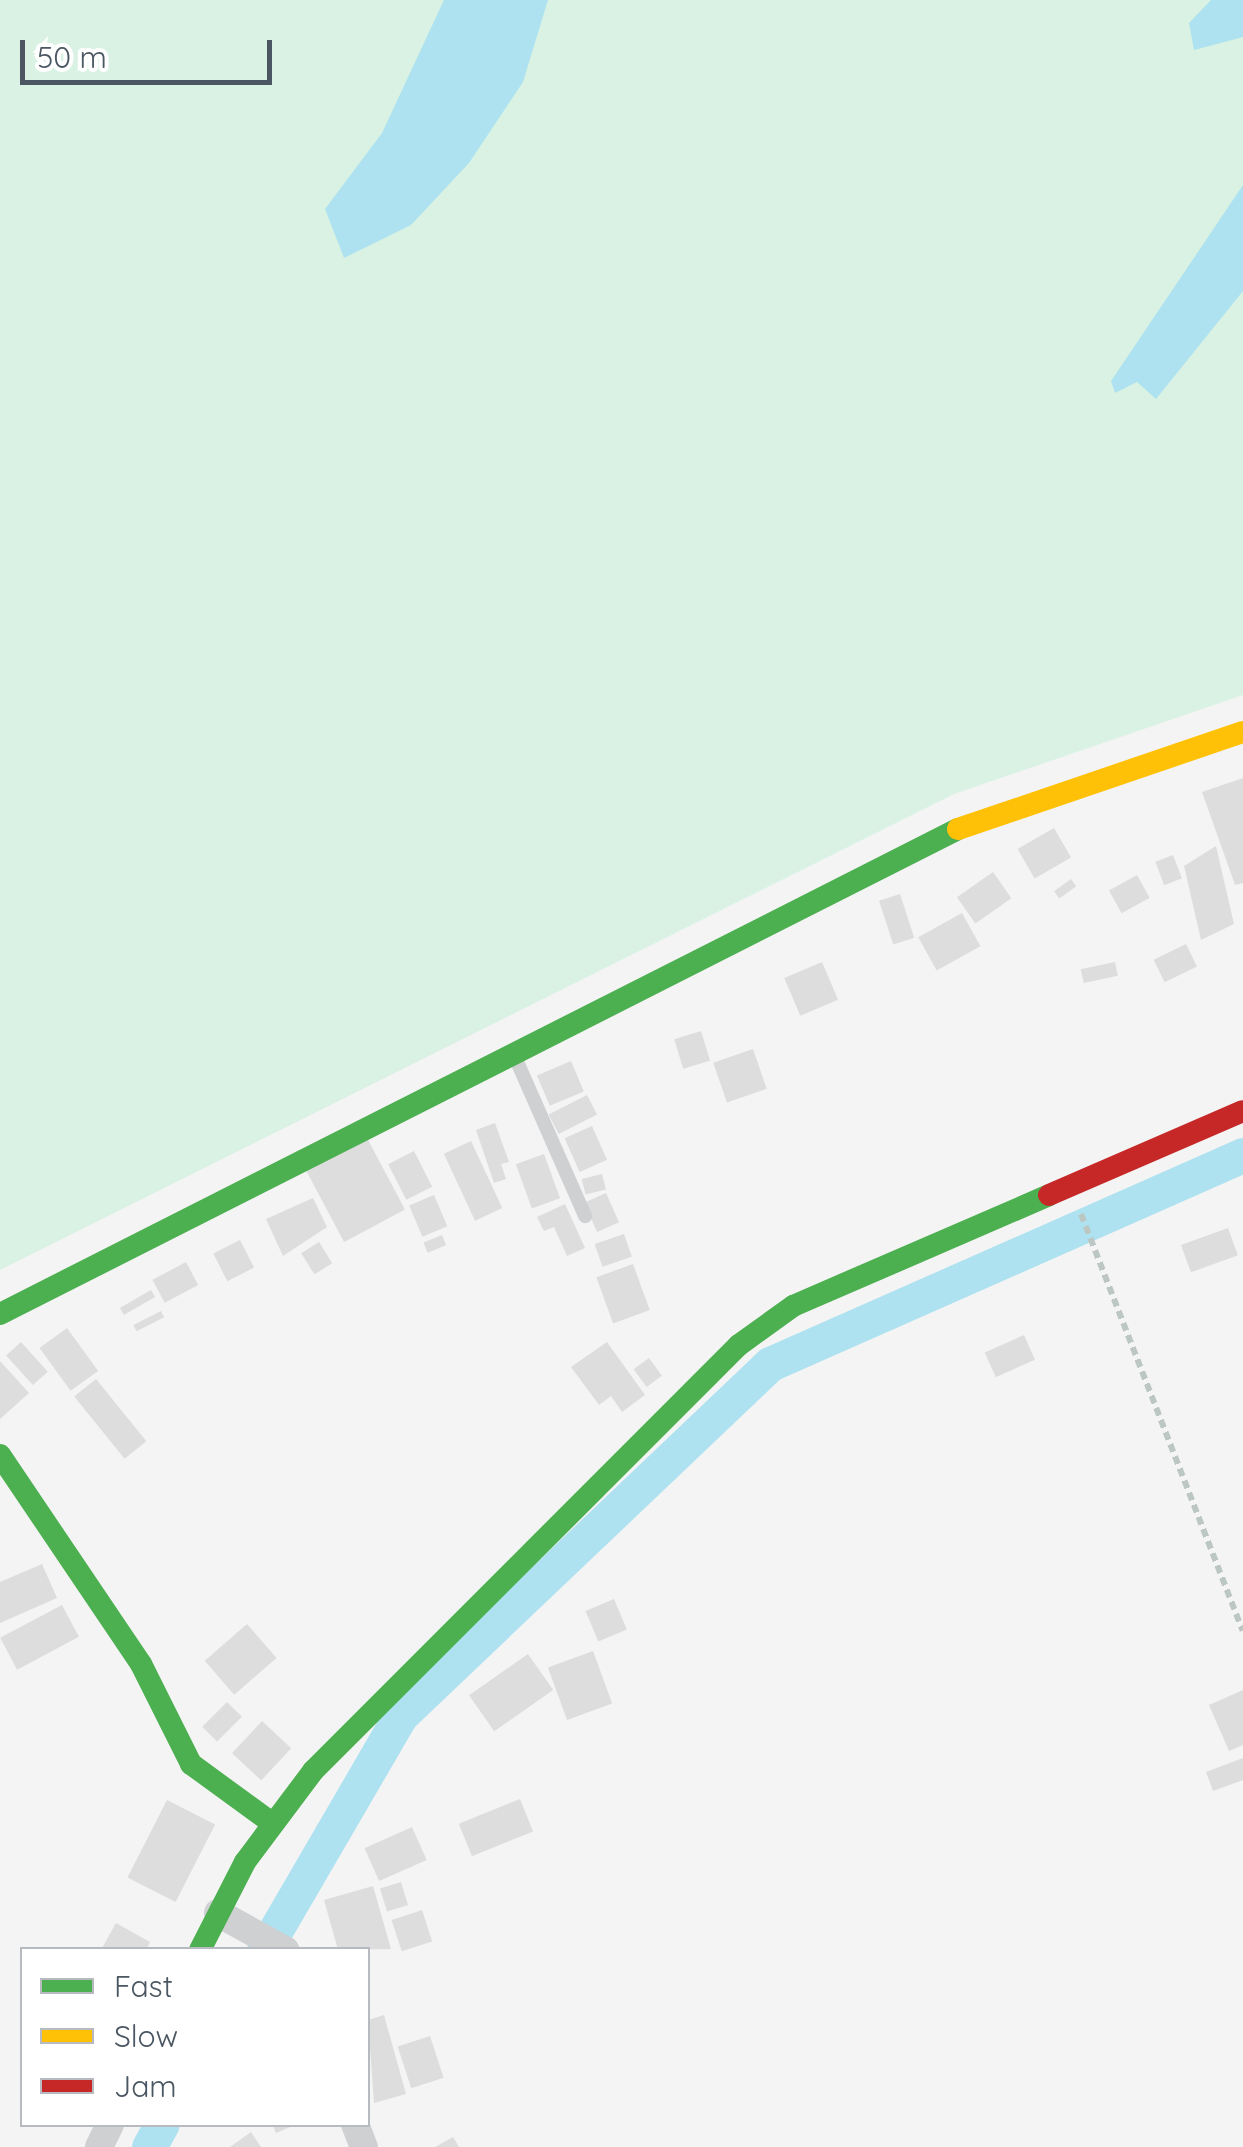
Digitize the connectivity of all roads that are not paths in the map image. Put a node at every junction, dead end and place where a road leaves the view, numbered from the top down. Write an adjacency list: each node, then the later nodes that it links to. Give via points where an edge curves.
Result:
1 (1243, 732): 2 (street, via 971,822)
2 (513, 1051): 4 (lane); 5 (street)
3 (1243, 1111): 7 (street, via 793,1306 738,1346 365,1713)
4 (585, 1216)
5 (0, 1314)
6 (0, 1456): 7 (street, via 141,1664 192,1764)
7 (272, 1822): 8 (street)
8 (218, 1913): 9 (street); 10 (street)
9 (201, 1947)
10 (280, 1947)

